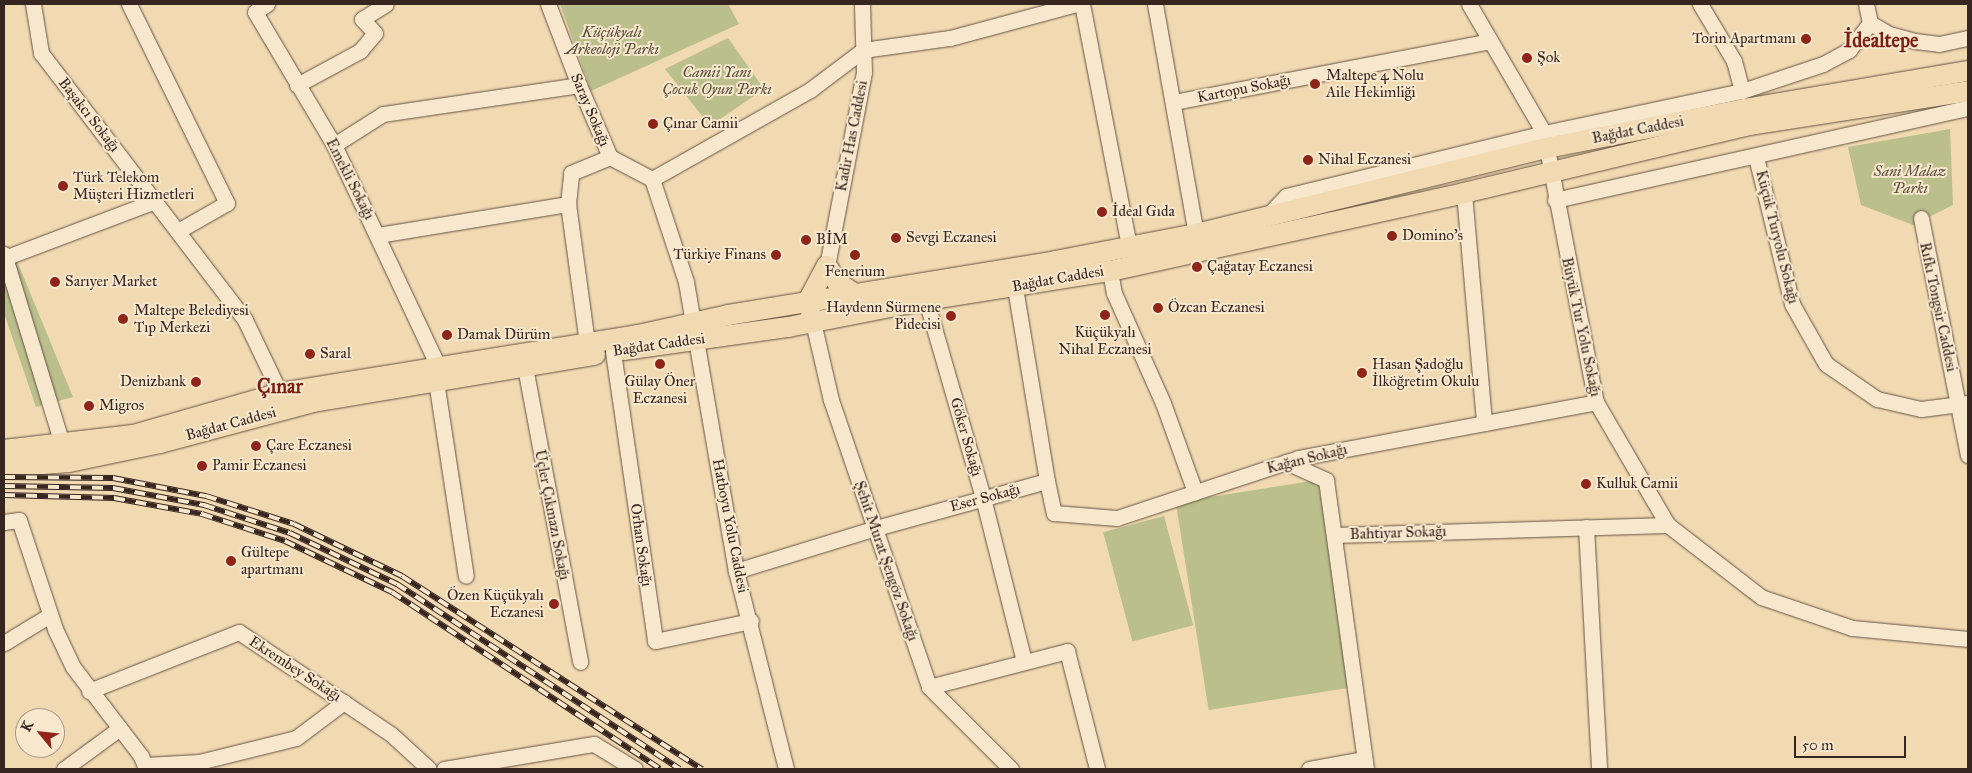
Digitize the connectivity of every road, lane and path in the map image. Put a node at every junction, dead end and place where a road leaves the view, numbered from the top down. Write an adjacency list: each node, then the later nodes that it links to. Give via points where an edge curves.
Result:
1 (33, 4): 32 (street, Başakcı Sokağı, via 41,53)
2 (129, 4): 38 (street, via 227,203)
3 (267, 4): 18 (street, Emekli Sokağı, via 255,12)
4 (386, 4): 18 (street, via 362,19 375,33 360,51)
5 (548, 4): 19 (street, Saray Sokağı)
6 (862, 4): 16 (street, Kadir Has Caddesi)
7 (1076, 4): 16 (street, via 950,38)
8 (1082, 4): 41 (street)
9 (1155, 4): 22 (street)
10 (1468, 4): 15 (street, Büyük Tur Yolu Sokağı)
11 (1700, 4): 20 (street, via 1734,61)
12 (1866, 4): 13 (street)
13 (1870, 24): 14 (street, via 1915,42 1939,44); 20 (street, via 1849,50 1823,64)
14 (1968, 38)
15 (1490, 41): 22 (street, Kartopu Sokağı); 24 (street, Büyük Tur Yolu Sokağı)
16 (863, 50): 29 (street, via 810,90); 43 (street, Kadir Has Caddesi, via 864,72)
17 (1968, 71): 24 (main road, Bağdat Caddesi)
18 (297, 85): 25 (street, Emekli Sokağı)
19 (578, 85): 25 (street, via 383,114); 26 (street, Saray Sokağı)
20 (1742, 91): 24 (street)
21 (1968, 91): 28 (main road, Bağdat Caddesi, via 1749,125)
22 (1174, 102): 39 (street)
23 (1968, 108): 27 (street)
24 (1545, 141): 28 (street, Büyük Tur Yolu Sokağı); 34 (main road, Bağdat Caddesi); 35 (street, via 1286,196)
25 (334, 145): 40 (street, Emekli Sokağı)
26 (610, 157): 29 (street, Saray Sokağı); 33 (street, via 571,173)
27 (1756, 157): 31 (street); 57 (street, Küçük Turyolu Sokağı, via 1792,304 1826,364 1877,399 1921,409)
28 (1551, 170): 30 (main road, Bağdat Caddesi); 31 (street, Büyük Tur Yolu Sokağı)
29 (652, 179): 50 (street, via 686,282)
30 (1464, 193): 37 (main road, Bağdat Caddesi); 58 (street)
31 (1555, 200): 56 (street, Büyük Tur Yolu Sokağı)
32 (155, 201): 38 (street, Başakcı Sokağı); 42 (street)
33 (568, 204): 40 (street); 51 (street)
34 (1312, 206): 35 (main road, Bağdat Caddesi); 37 (street)
35 (1267, 216): 39 (main road, Bağdat Caddesi)
36 (1921, 218): 57 (street, Rıfkı Tongsir Caddesi)
37 (1315, 225): 44 (main road, Bağdat Caddesi)
38 (178, 231): 55 (street, Başakcı Sokağı, via 245,320)
39 (1196, 234): 41 (main road, Bağdat Caddesi)
40 (378, 235): 54 (street, Emekli Sokağı)
41 (1128, 246): 46 (main road, Bağdat Caddesi)
42 (4, 257): 59 (street)
43 (827, 266): 46 (main road, via 837,282); 48 (main road)
44 (1110, 271): 45 (main road, Bağdat Caddesi); 65 (street, via 1114,293 1163,403)
45 (1016, 287): 47 (main road, Bağdat Caddesi); 64 (street)
46 (855, 294): 48 (main road, Bağdat Caddesi)
47 (926, 300): 49 (main road, Bağdat Caddesi); 66 (street, Göker Sokağı)
48 (808, 301): 49 (main road); 50 (main road, Bağdat Caddesi)
49 (812, 322): 50 (main road, Bağdat Caddesi); 70 (street, Şehit Murat Şengöz Sokağı, via 831,400)
50 (694, 331): 51 (main road, Bağdat Caddesi); 52 (main road, Bağdat Caddesi); 72 (street, Hatboyu Yolu Caddesi)
51 (587, 343): 54 (main road, Bağdat Caddesi)
52 (613, 352): 53 (main road, Bağdat Caddesi); 75 (street, Orhan Sokağı, via 655,641)
53 (525, 368): 54 (main road, Bağdat Caddesi); 79 (street, Üçler Çıkmazı Sokağı)
54 (437, 374): 55 (main road, Bağdat Caddesi); 63 (main road, Bağdat Caddesi, via 313,402 160,443 69,462); 73 (street, Emekli Sokağı)
55 (280, 393): 59 (main road, Bağdat Caddesi, via 133,435)
56 (1596, 402): 58 (street, Kağan Sokağı); 68 (street, Büyük Tur Yolu Sokağı)
57 (1963, 404): 61 (street, Rıfkı Tongsir Caddesi)
58 (1484, 423): 62 (street, Kağan Sokağı)
59 (62, 444): 60 (main road, Bağdat Caddesi)
60 (4, 450)
61 (1968, 455)
62 (1286, 462): 65 (street, Kağan Sokağı); 71 (street, via 1326,480)
63 (4, 467)
64 (1047, 481): 65 (street, Kağan Sokağı, via 1054,513 1117,518); 66 (street, Eser Sokağı)
65 (1195, 492)
66 (983, 498): 70 (street, Eser Sokağı); 78 (street, Göker Sokağı)
67 (11, 521): 74 (street)
68 (1668, 525): 69 (street, Bahtiyar Sokağı); 76 (street, Büyük Tur Yolu Sokağı, via 1761,597 1852,628)
69 (1586, 527): 71 (street, Bahtiyar Sokağı); 94 (street)
70 (876, 528): 72 (street, Eser Sokağı); 80 (street, Şehit Murat Şengöz Sokağı)
71 (1334, 534): 84 (street, Bahtiyar Sokağı)
72 (736, 571): 75 (street, Hatboyu Yolu Caddesi)
73 (466, 576)
74 (50, 615): 77 (street); 81 (street, via 73,667)
75 (751, 621): 90 (street, Hatboyu Yolu Caddesi)
76 (1968, 639)
77 (4, 643)
78 (1024, 661): 80 (street); 92 (street, via 1068,651)
79 (580, 662)
80 (929, 687): 91 (street, Şehit Murat Şengöz Sokağı)
81 (89, 691): 82 (street, Ekrembey Sokağı, via 239,632); 83 (street)
82 (344, 702): 85 (street, via 296,738 199,762); 87 (street, Ekrembey Sokağı, via 392,735)
83 (120, 728): 85 (street); 86 (street)
84 (1365, 764): 93 (street)
85 (146, 767)
86 (64, 769)
87 (429, 769)
88 (444, 769): 89 (street, via 594,744)
89 (635, 769)
90 (786, 769)
91 (1011, 769)
92 (1097, 769)
93 (1309, 769)
94 (1599, 769)

